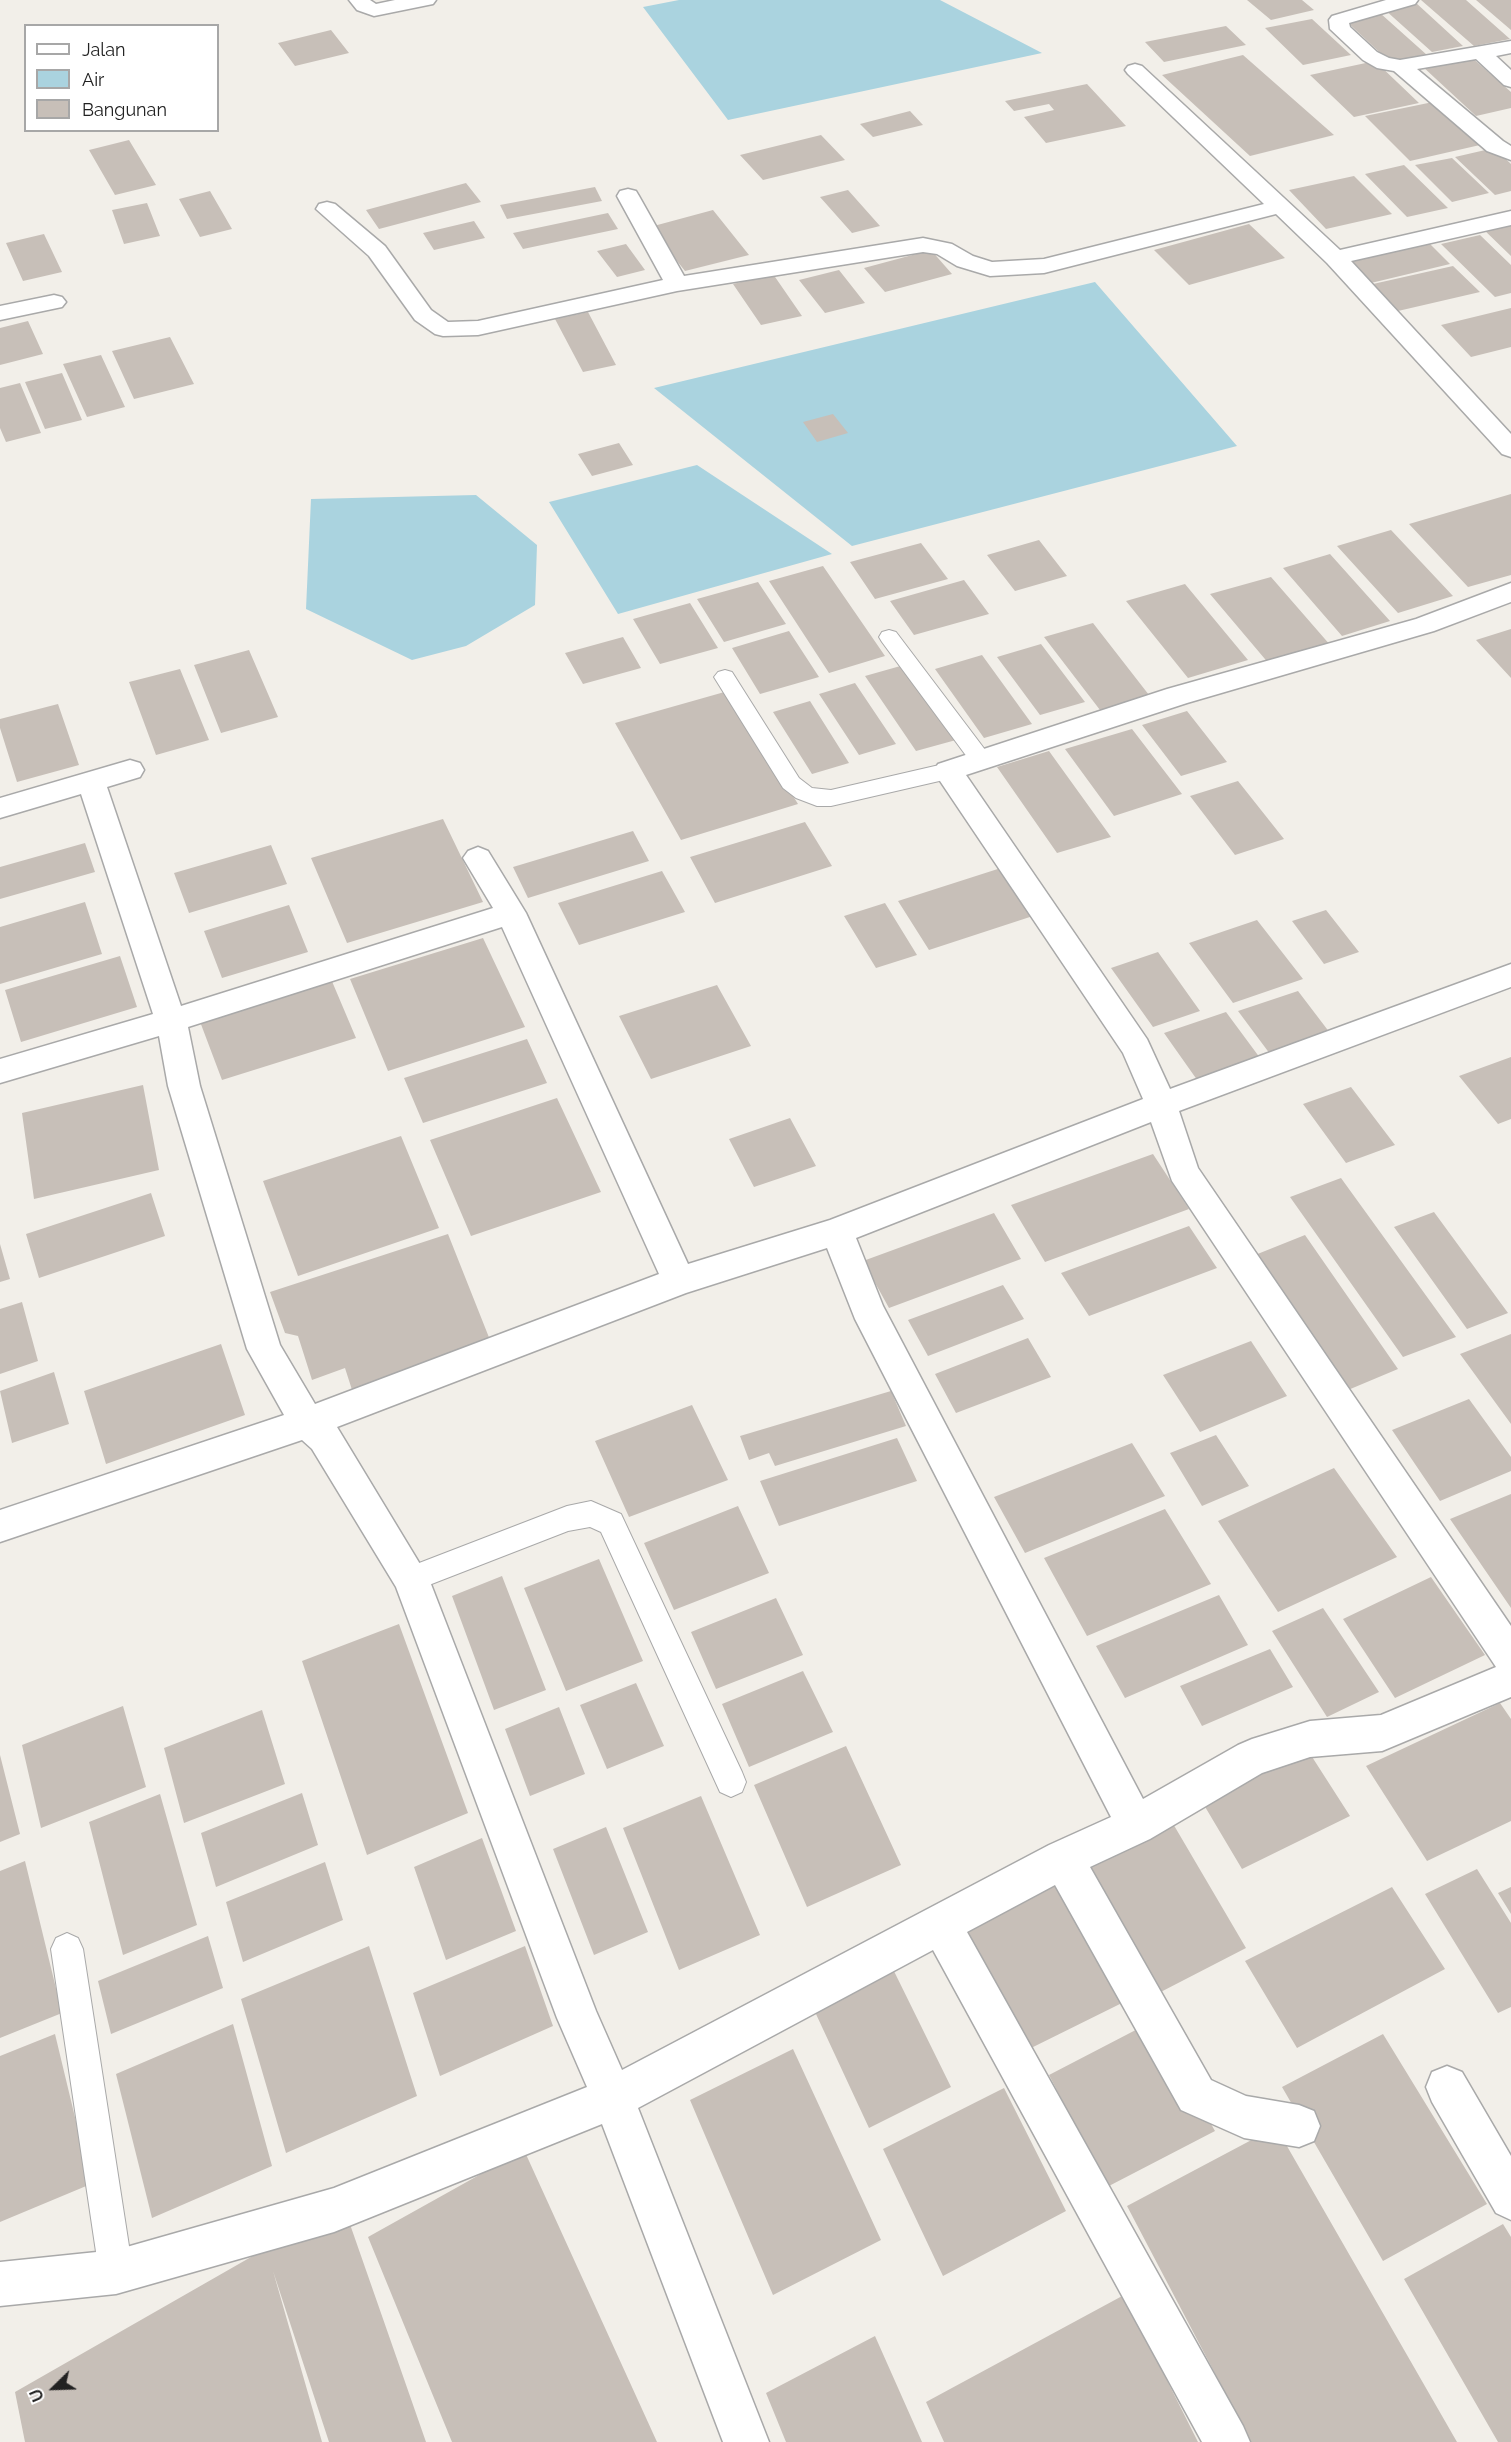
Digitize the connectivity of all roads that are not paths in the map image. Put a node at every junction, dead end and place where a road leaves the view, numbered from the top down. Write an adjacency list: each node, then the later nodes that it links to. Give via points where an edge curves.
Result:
1 (359, 0): 2 (street, via 374,10)
2 (426, 0)
3 (1408, 0): 6 (street, via 1339,20 1340,29 1371,56 1384,64)
4 (1511, 47): 5 (street)
5 (1482, 54): 6 (street); 8 (street)
6 (1400, 66): 9 (street, via 1495,146)
7 (1135, 70): 11 (street)
8 (1511, 81)
9 (1511, 154)
10 (628, 196): 15 (street)
11 (1282, 206): 14 (street); 15 (street, via 1044,266 990,269 944,249 923,245)
12 (327, 209): 15 (street, via 377,252 423,315 443,329 478,328)
13 (1511, 218): 14 (street)
14 (1335, 258): 18 (street)
15 (677, 284)
16 (54, 302): 17 (street)
17 (0, 313)
18 (1511, 449)
19 (1511, 592): 22 (street, via 1425,625 1177,696)
20 (889, 637): 22 (lane)
21 (725, 677): 24 (lane, via 791,783 804,793 831,798)
22 (981, 760): 24 (street)
23 (130, 770): 25 (street)
24 (948, 771): 32 (street, via 1136,1048)
25 (91, 781): 26 (street); 30 (street)
26 (0, 808)
27 (478, 858): 28 (street)
28 (510, 913): 30 (street); 34 (street)
29 (1511, 975): 32 (street)
30 (171, 1020): 31 (street); 35 (street, via 184,1086 264,1349)
31 (0, 1071)
32 (1161, 1105): 33 (street); 38 (street, via 1183,1172)
33 (837, 1231): 34 (street); 41 (street, via 867,1309)
34 (679, 1281): 35 (street)
35 (307, 1423): 36 (street); 37 (street, via 324,1438)
36 (0, 1526)
37 (411, 1579): 40 (lane, via 567,1519 591,1514 611,1523); 46 (street, via 578,2018)
38 (1511, 1658)
39 (1511, 1679): 41 (street, via 1382,1733 1310,1739 1251,1758)
40 (731, 1782)
41 (1136, 1825): 42 (street)
42 (1063, 1859): 43 (street); 47 (street, via 1196,2095 1244,2118)
43 (941, 1925): 46 (street); 52 (street)
44 (67, 1949): 49 (lane)
45 (1447, 2087): 48 (street)
46 (613, 2098): 49 (street, via 334,2210); 51 (street)
47 (1299, 2127)
48 (1511, 2198)
49 (116, 2272): 50 (street)
50 (0, 2284)
51 (746, 2442)
52 (1227, 2442)

